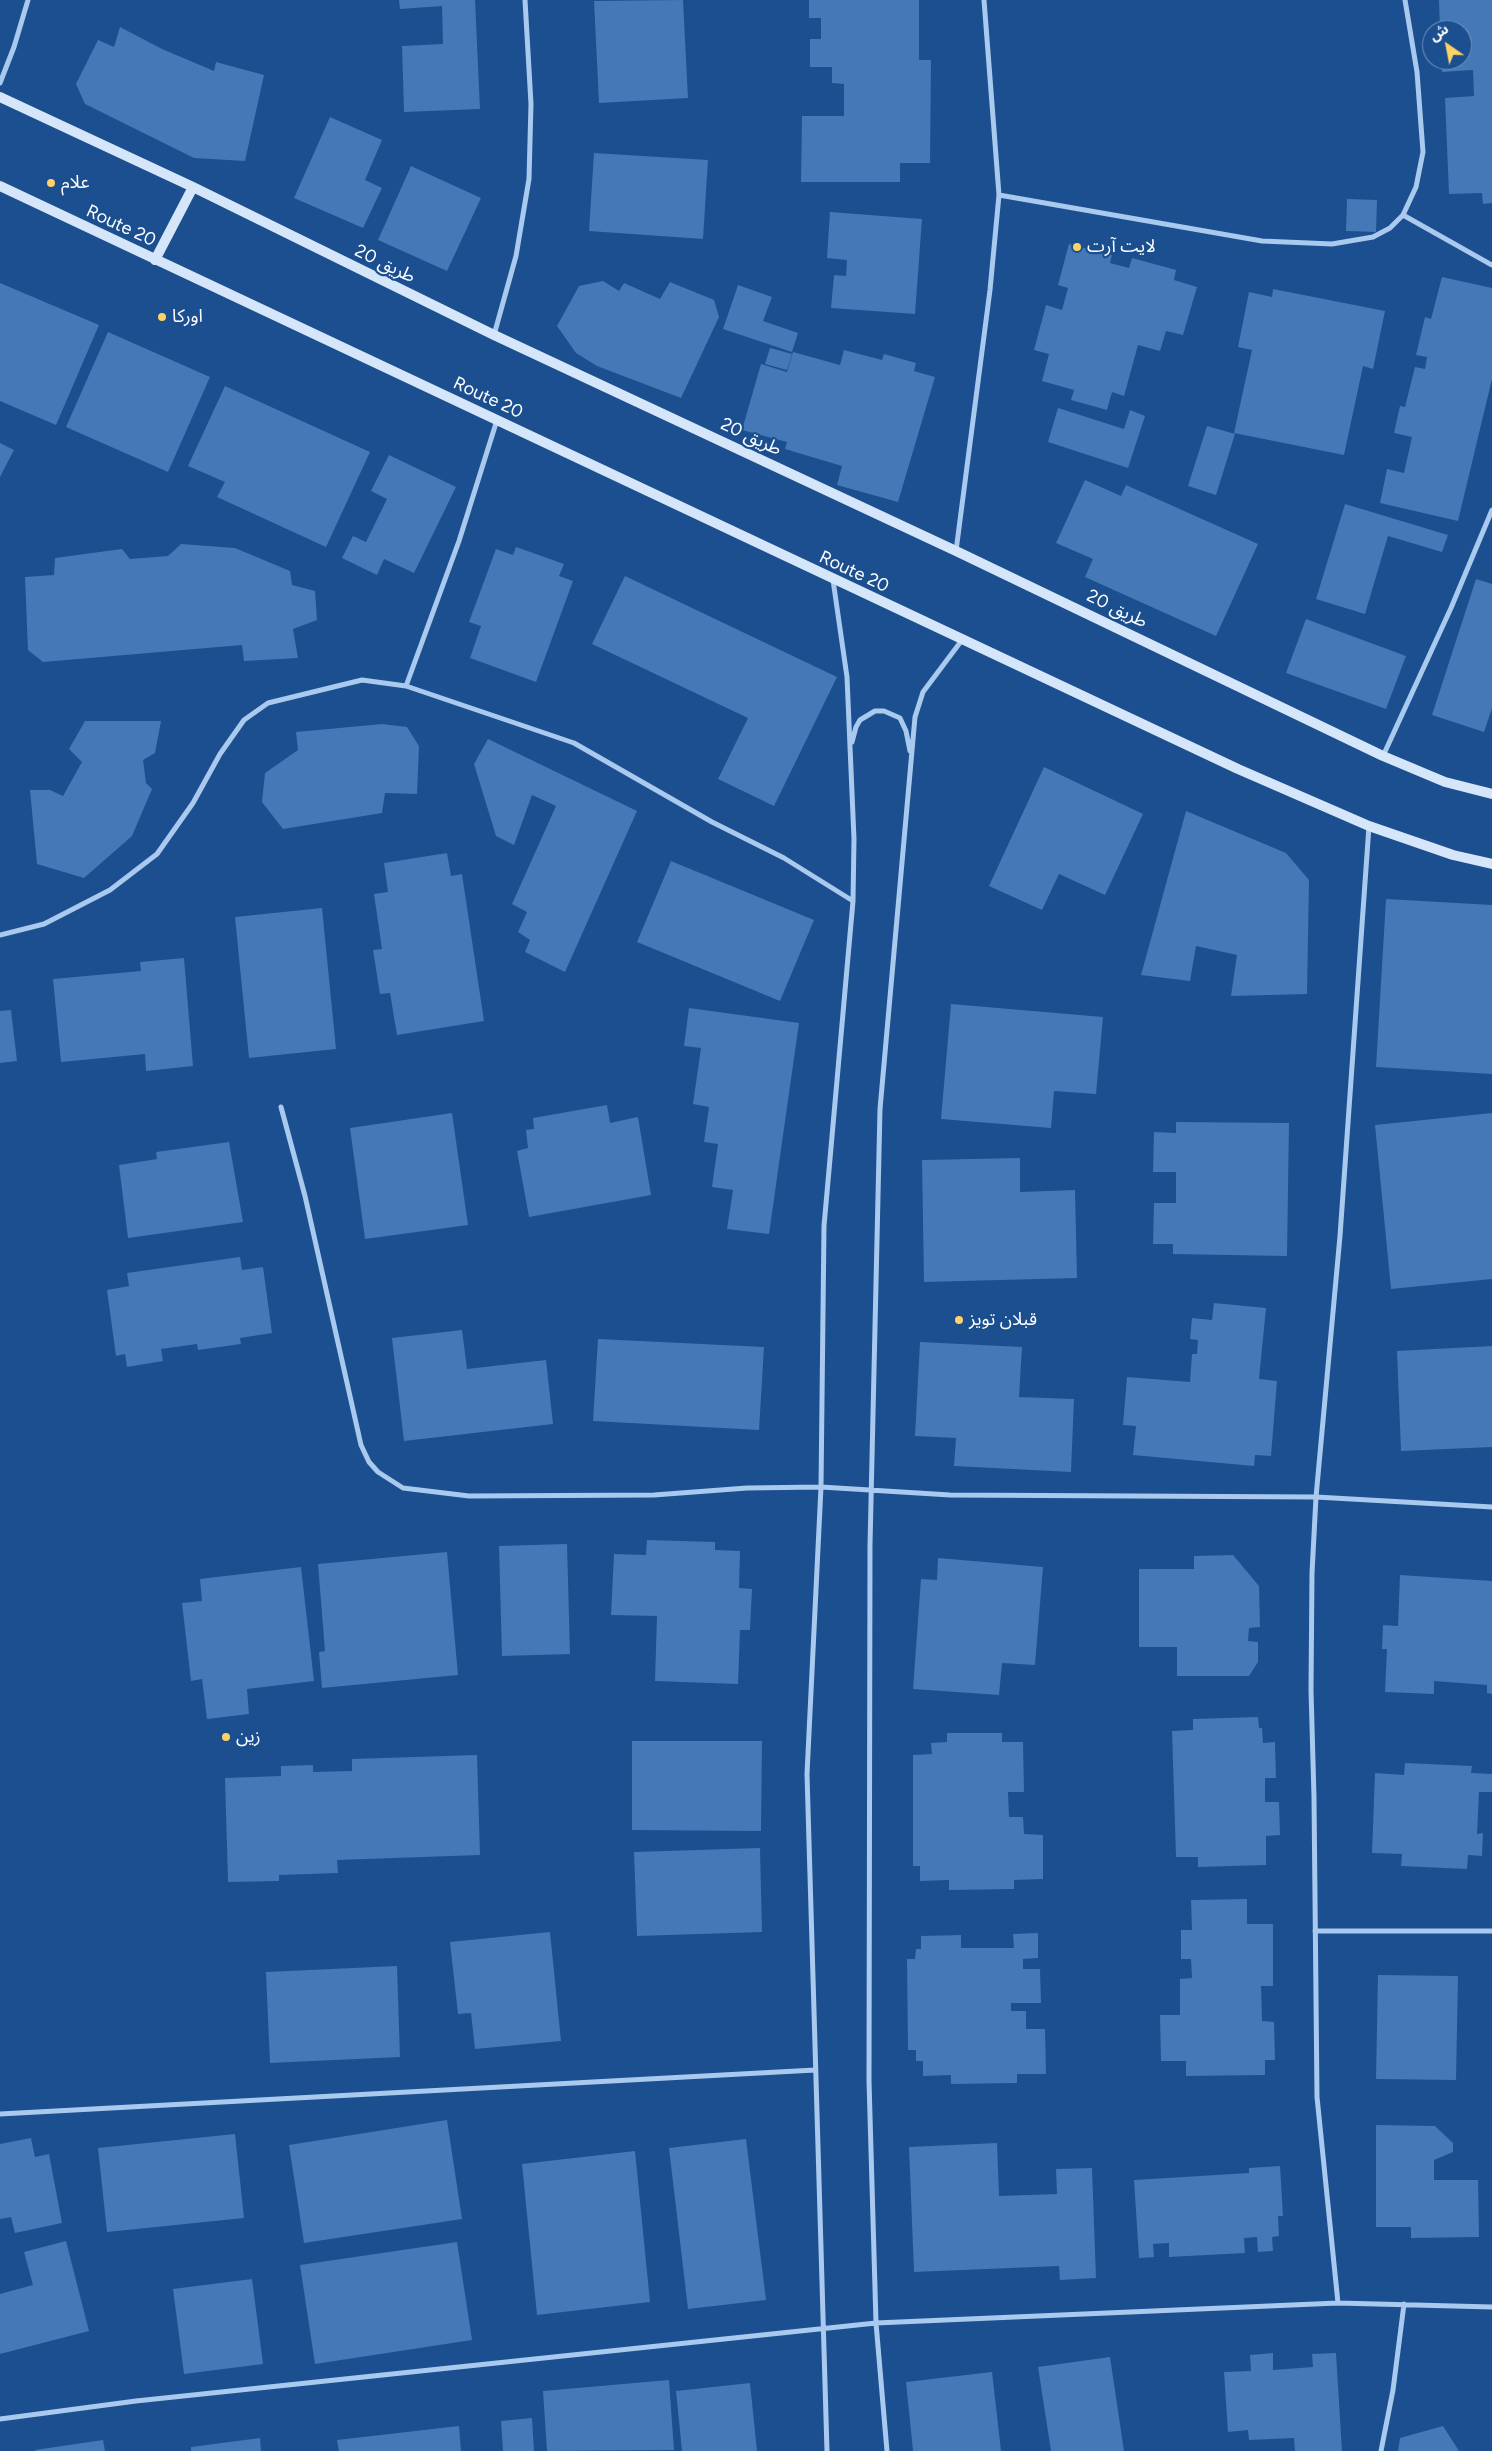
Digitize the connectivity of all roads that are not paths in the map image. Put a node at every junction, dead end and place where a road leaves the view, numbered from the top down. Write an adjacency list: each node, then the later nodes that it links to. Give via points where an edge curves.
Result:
1 (28, 0): 5 (street)
2 (525, 0): 13 (street, via 531,104 529,179 516,256)
3 (984, 0): 9 (street)
4 (1405, 0): 10 (street, via 1417,72 1423,152 1416,187)
5 (0, 84)
6 (0, 97): 8 (main road, طريق 20)
7 (0, 186): 11 (main road, Route 20)
8 (193, 187): 11 (main road); 13 (main road, طريق 20)
9 (999, 195): 10 (street, via 1262,240 1332,244 1373,237 1390,228); 16 (street, via 989,300)
10 (1403, 215): 12 (street)
11 (155, 260): 14 (main road, Route 20)
12 (1492, 265)
13 (494, 335): 16 (main road, طريق 20)
14 (498, 420): 17 (main road, Route 20); 19 (street)
15 (1492, 510): 21 (street)
16 (956, 551): 21 (main road, طريق 20)
17 (833, 580): 18 (main road, Route 20); 20 (street, via 846,677)
18 (962, 640): 22 (street, via 923,692 915,717); 24 (main road, via 1238,769)
19 (406, 686): 26 (street, via 574,743 712,822 784,858); 27 (street, via 362,680 268,703 244,720 157,854 102,894 44,924)
20 (850, 750): 22 (street, via 860,720 875,711 884,710 900,718); 26 (street)
21 (1383, 756): 23 (main road, طريق 20, via 1445,782)
22 (911, 759): 30 (street, via 880,1109)
23 (1492, 794)
24 (1369, 826): 25 (main road, via 1453,855); 31 (street, via 1340,1236)
25 (1492, 864)
26 (853, 901): 29 (street, via 824,1226)
27 (0, 935)
28 (281, 1107): 29 (street, via 305,1196 361,1445 369,1462 386,1478 404,1488 469,1496 654,1495 748,1488)
29 (821, 1488): 30 (street); 35 (street, via 807,1774)
30 (871, 1489): 31 (street, via 950,1495); 40 (street, via 869,2081)
31 (1316, 1497): 32 (street); 33 (street, via 1311,1690)
32 (1492, 1506)
33 (1315, 1930): 34 (street); 37 (street, via 1318,2096)
34 (1492, 1931)
35 (815, 2070): 36 (street); 41 (street)
36 (0, 2114)
37 (1338, 2303): 38 (street); 40 (street)
38 (1404, 2304): 39 (street); 45 (street)
39 (1492, 2307)
40 (876, 2324): 41 (street); 44 (street)
41 (823, 2328): 42 (street, via 146,2400); 43 (street)
42 (0, 2419)
43 (827, 2451)
44 (887, 2451)
45 (1381, 2451)

